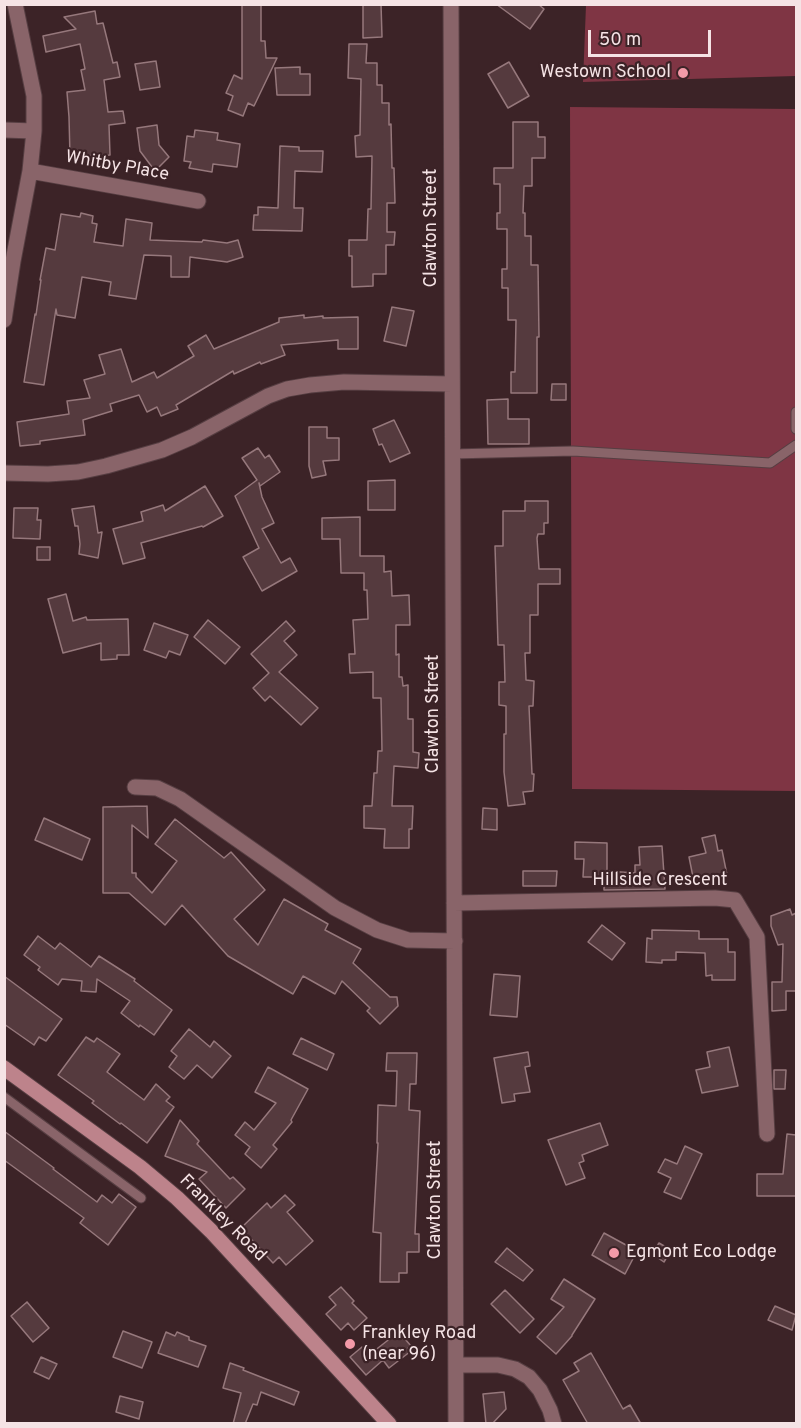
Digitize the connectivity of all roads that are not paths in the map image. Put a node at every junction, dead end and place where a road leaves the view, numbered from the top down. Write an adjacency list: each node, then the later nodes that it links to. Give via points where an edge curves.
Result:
1 (15, 4): 4 (street, via 34,96)
2 (451, 4): 8 (street, Clawton Street)
3 (4, 130): 4 (street)
4 (33, 131): 5 (street)
5 (30, 171): 6 (street, Whitby Place); 7 (street)
6 (198, 201)
7 (4, 320)
8 (452, 384): 12 (street, Clawton Street); 13 (street, via 344,382 287,389 192,437 115,464 78,472)
9 (796, 412): 10 (lane)
10 (796, 429)
11 (796, 445): 12 (lane, via 770,463 573,451)
12 (452, 454): 15 (street, Clawton Street)
13 (4, 473)
14 (135, 787): 16 (street, via 157,788 180,799 335,908 377,930 408,940)
15 (454, 903): 16 (street, Clawton Street); 19 (street, Hillside Crescent, via 735,900 757,937)
16 (455, 941): 21 (street, Clawton Street)
17 (4, 1068): 22 (street, Frankley Road, via 177,1198)
18 (4, 1097): 20 (lane)
19 (766, 1134)
20 (141, 1198)
21 (456, 1365): 23 (street, Clawton Street); 24 (street, via 498,1365 529,1377 540,1390)
22 (389, 1424)
23 (456, 1424)
24 (554, 1424)

